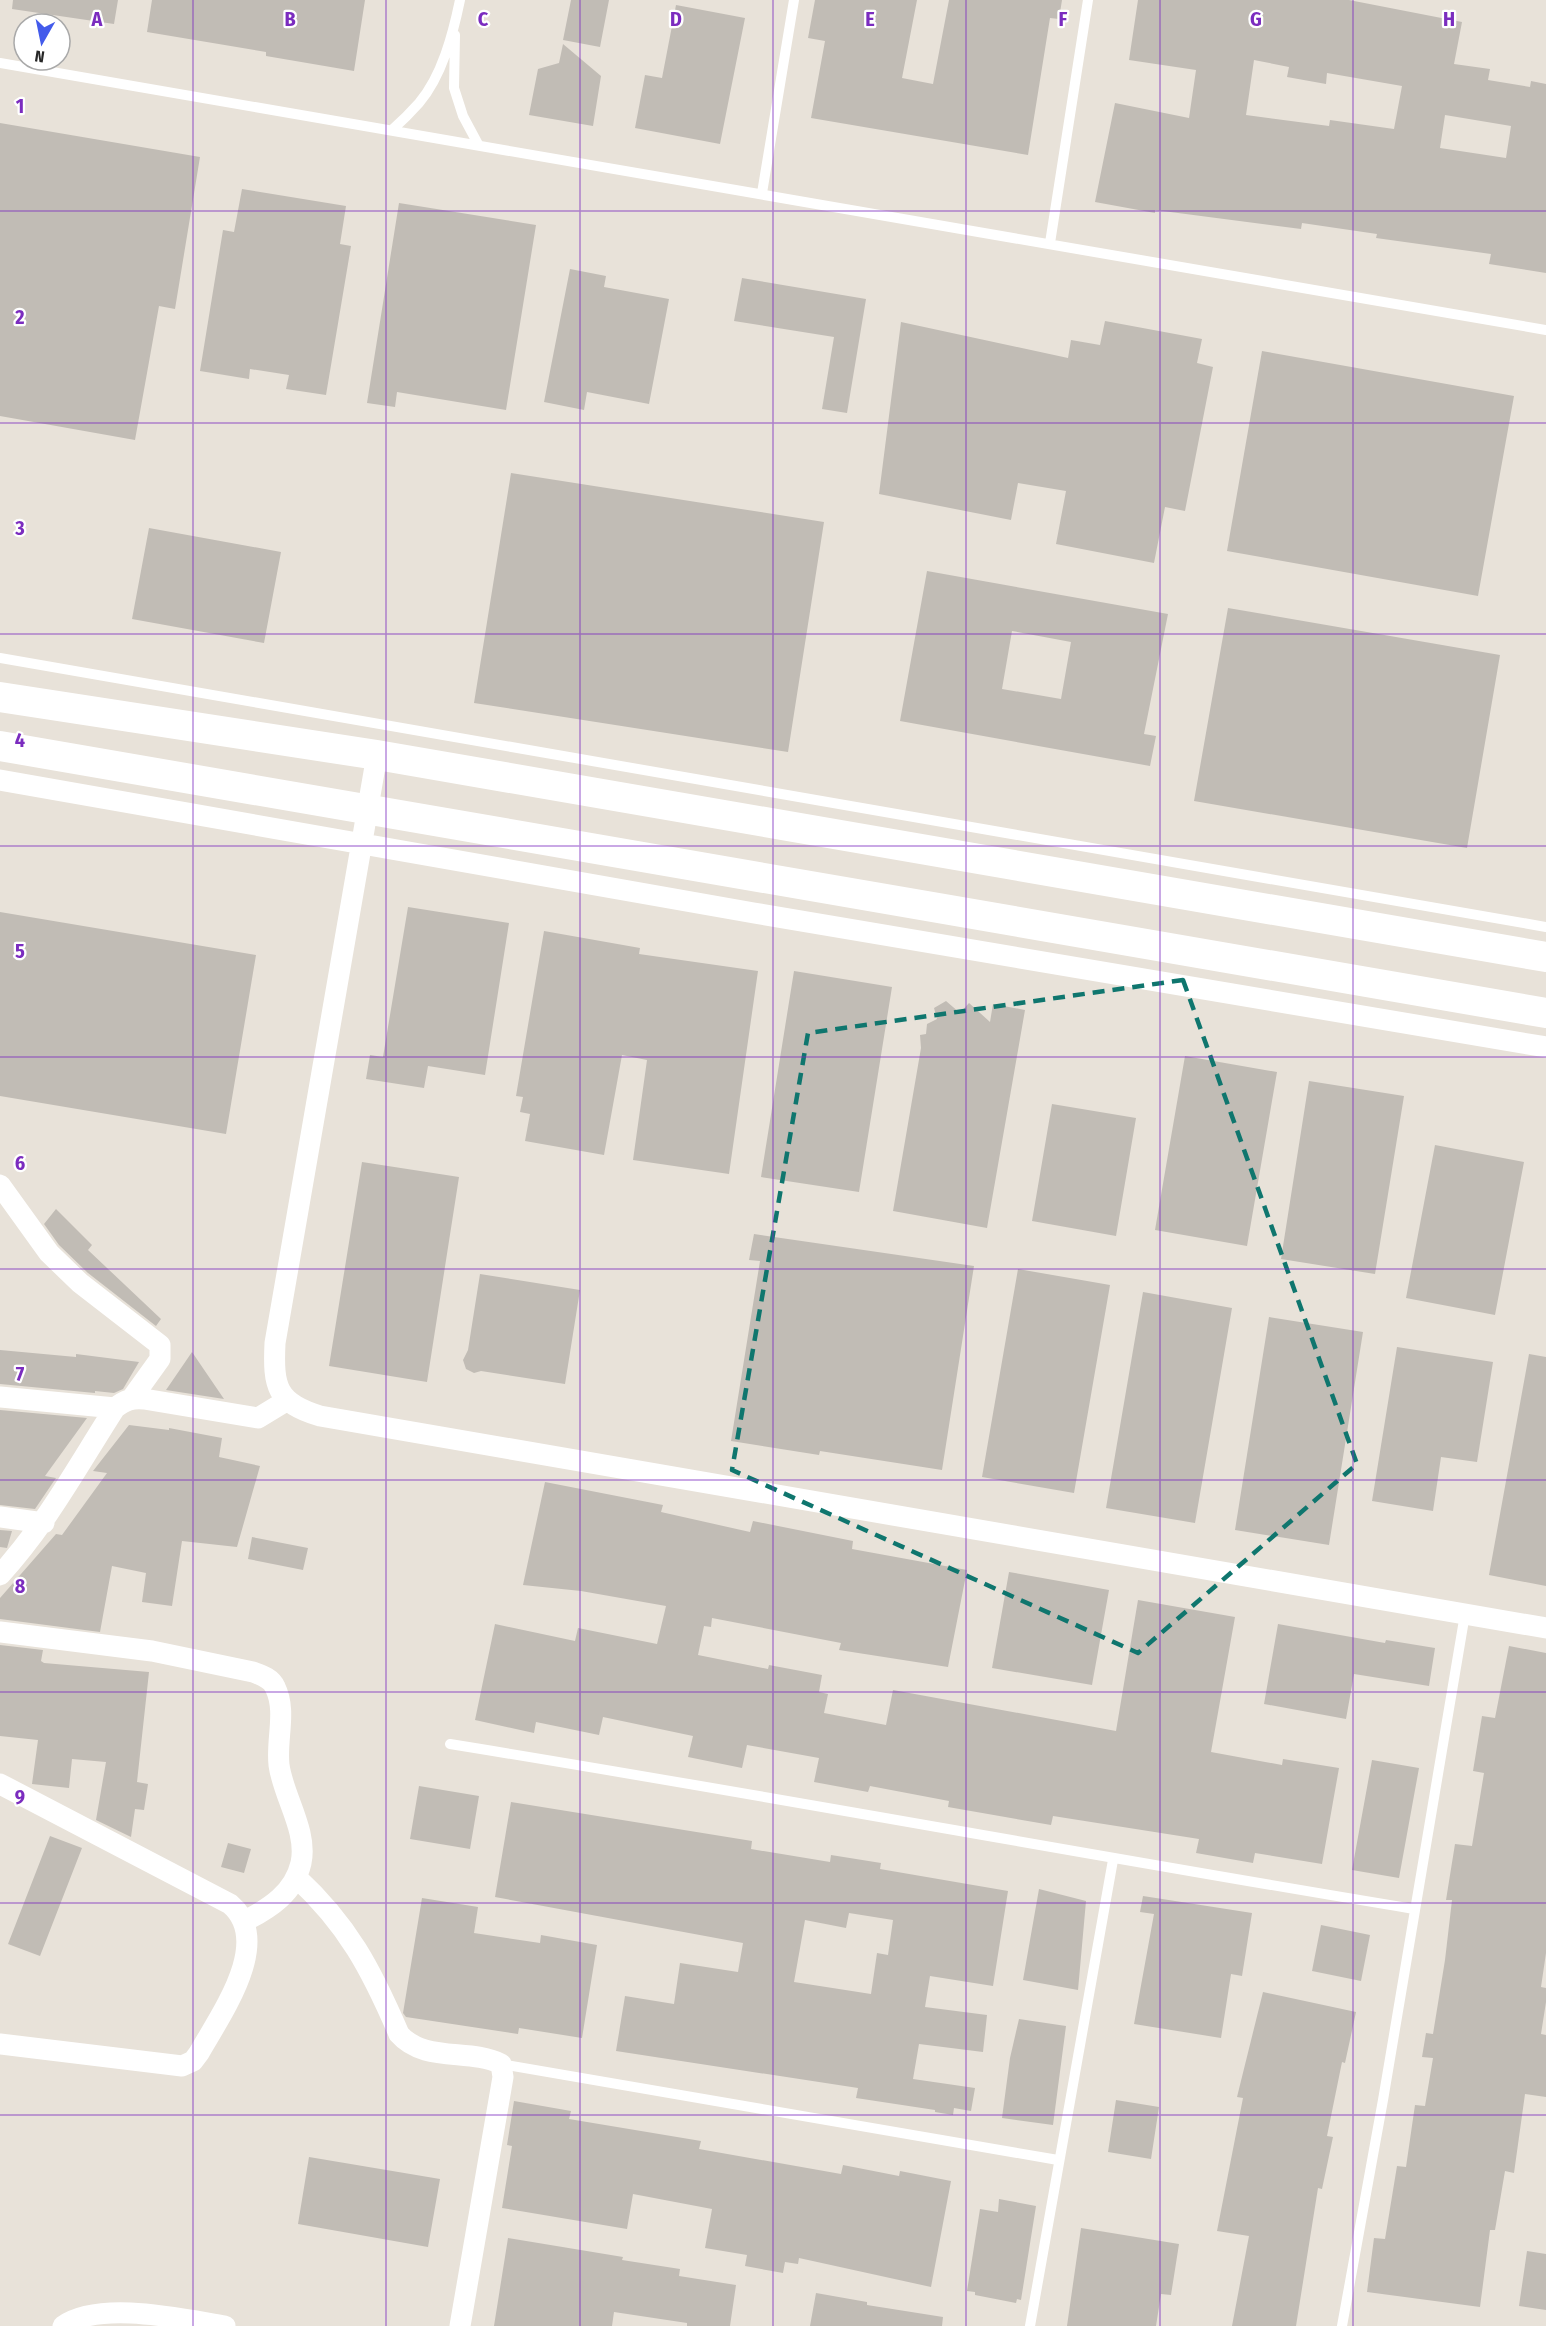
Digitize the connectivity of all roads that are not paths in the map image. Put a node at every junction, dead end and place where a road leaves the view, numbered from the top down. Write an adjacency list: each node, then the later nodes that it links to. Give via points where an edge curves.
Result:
1 (460, 0): 4 (lane)
2 (794, 0): 8 (lane)
3 (1088, 0): 9 (lane)
4 (455, 22): 6 (lane, via 436,73 420,102); 7 (lane, via 454,88)
5 (0, 63): 6 (lane)
6 (393, 129): 7 (lane)
7 (478, 144): 8 (lane)
8 (762, 193): 9 (lane)
9 (1050, 243): 10 (lane)
10 (1546, 330)
11 (0, 658): 18 (lane)
12 (0, 697): 14 (main road)
13 (0, 746): 16 (main road)
14 (377, 755): 16 (street); 19 (main road)
15 (0, 780): 17 (street)
16 (369, 811): 17 (street); 20 (main road)
17 (363, 843): 21 (street); 24 (street, via 275,1343 274,1370 279,1392)
18 (1546, 927)
19 (1546, 957)
20 (1546, 1013)
21 (1546, 1047)
22 (0, 1185): 25 (street, via 57,1261 160,1345 160,1359)
23 (0, 1397): 25 (street)
24 (286, 1401): 25 (street, via 258,1418); 29 (street, via 320,1416)
25 (124, 1403): 27 (street)
26 (0, 1517): 27 (street)
27 (44, 1523): 28 (street)
28 (0, 1575)
29 (1465, 1614): 30 (street); 36 (lane)
30 (1546, 1628)
31 (0, 1632): 35 (street, via 152,1651 265,1677 274,1685 279,1699 279,1765 302,1845)
32 (450, 1744): 34 (lane)
33 (0, 1784): 37 (street, via 224,1900 243,1914)
34 (1113, 1860): 36 (lane); 40 (lane)
35 (296, 1877): 37 (street, via 279,1900); 39 (street, via 338,1920 367,1962 404,2040 435,2051)
36 (1414, 1909): 45 (lane)
37 (245, 1921): 38 (street, via 247,1951 239,1981 193,2061 169,2066)
38 (0, 2044)
39 (501, 2064): 40 (lane); 43 (street, via 503,2077)
40 (1058, 2160): 44 (lane)
41 (63, 2326): 42 (street, via 90,2314 140,2314)
42 (225, 2326)
43 (460, 2326)
44 (1030, 2326)
45 (1341, 2326)

